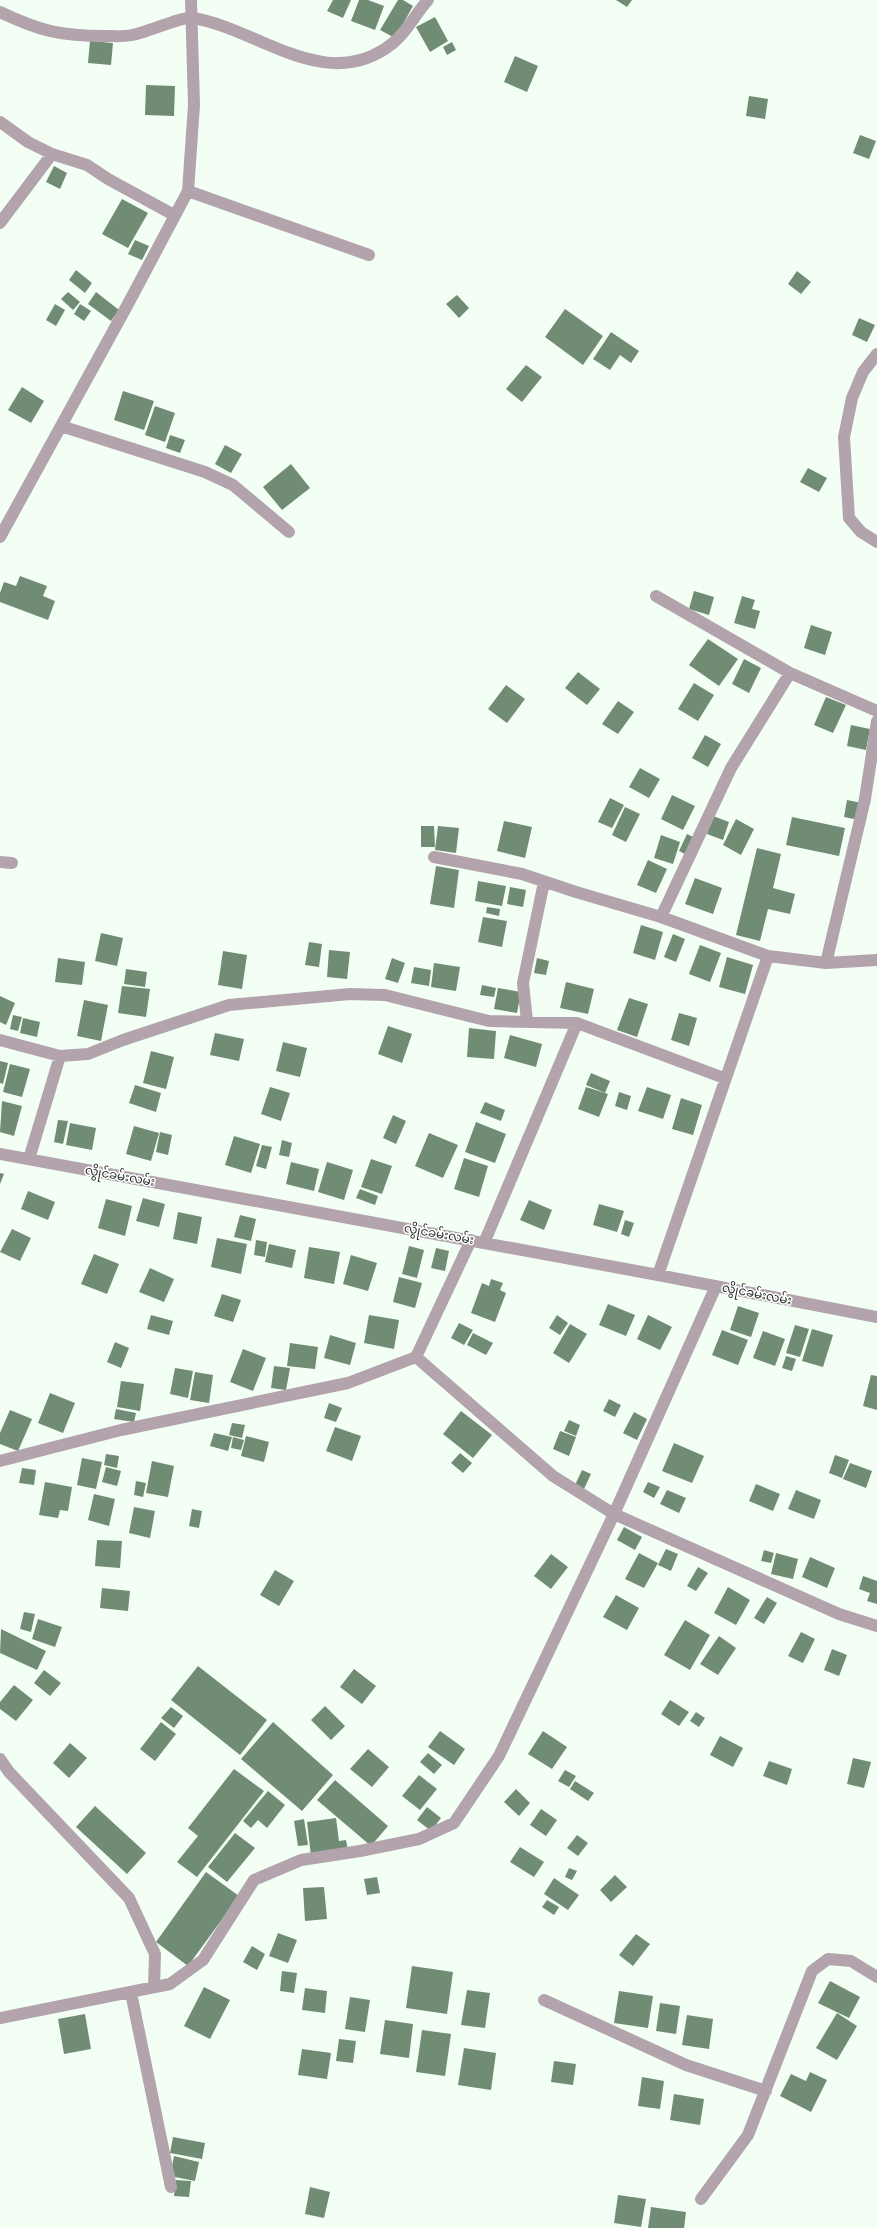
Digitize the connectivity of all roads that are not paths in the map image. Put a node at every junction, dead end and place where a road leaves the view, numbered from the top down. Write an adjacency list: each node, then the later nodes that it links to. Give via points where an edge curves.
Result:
1 (191, 0): 4 (street)
2 (428, 0): 4 (street, via 394,42 365,59 347,62 324,63)
3 (0, 12): 4 (street, via 48,32 73,36 132,36)
4 (192, 18): 7 (street, via 194,105)
5 (0, 122): 6 (street, via 28,142)
6 (52, 154): 8 (street, via 87,165); 9 (street)
7 (188, 191): 8 (street); 10 (street)
8 (174, 215): 12 (street)
9 (0, 223)
10 (369, 255)
11 (877, 354): 15 (street, via 863,372 852,398 844,437 849,518 860,532)
12 (61, 426): 13 (street, via 205,472 233,485); 14 (street)
13 (289, 532)
14 (0, 537)
15 (877, 542)
16 (656, 596): 17 (street)
17 (790, 673): 18 (street); 23 (street, via 731,768)
18 (877, 711)
19 (877, 721): 20 (street)
20 (874, 769): 26 (street)
21 (434, 857): 22 (street, via 522,874)
22 (544, 882): 23 (street); 27 (street, via 523,983)
23 (661, 917): 24 (street)
24 (768, 956): 26 (street); 31 (street)
25 (877, 960): 26 (street)
26 (826, 963)
27 (527, 1020): 28 (street); 30 (street, via 489,1021 385,995 350,994 229,1005 88,1054)
28 (577, 1023): 31 (street); 35 (street)
29 (0, 1040): 30 (street)
30 (60, 1056): 33 (street)
31 (724, 1078): 36 (street)
32 (0, 1154): 33 (street, လွိုင်ခမ်းလမ်း)
33 (29, 1159): 34 (street, လွိုင်ခမ်းလမ်း)
34 (471, 1240): 35 (street, လွိုင်ခမ်းလမ်း); 39 (street)
35 (484, 1243): 36 (street, လွိုင်ခမ်းလမ်း)
36 (658, 1275): 37 (street, လွိုင်ခမ်းလမ်း)
37 (716, 1286): 38 (street, လွိုင်ခမ်းလမ်း); 41 (street)
38 (877, 1317)
39 (416, 1357): 40 (street, via 348,1383 120,1430); 41 (street, via 553,1476)
40 (0, 1462)
41 (614, 1514): 42 (street, via 839,1614); 45 (street, via 499,1756 454,1823 419,1839 301,1860 254,1880 203,1960 170,1984)
42 (877, 1626)
43 (0, 1760): 45 (street, via 14,1778 130,1898 155,1954)
44 (877, 1977): 49 (street, via 851,1961 843,1960 828,1959 812,1971)
45 (154, 1987): 46 (street)
46 (131, 1993): 48 (street, via 104,1996); 50 (street)
47 (544, 2000): 49 (street, via 686,2064)
48 (0, 2018)
49 (766, 2091): 51 (street, via 748,2135)
50 (171, 2187)
51 (701, 2199)

